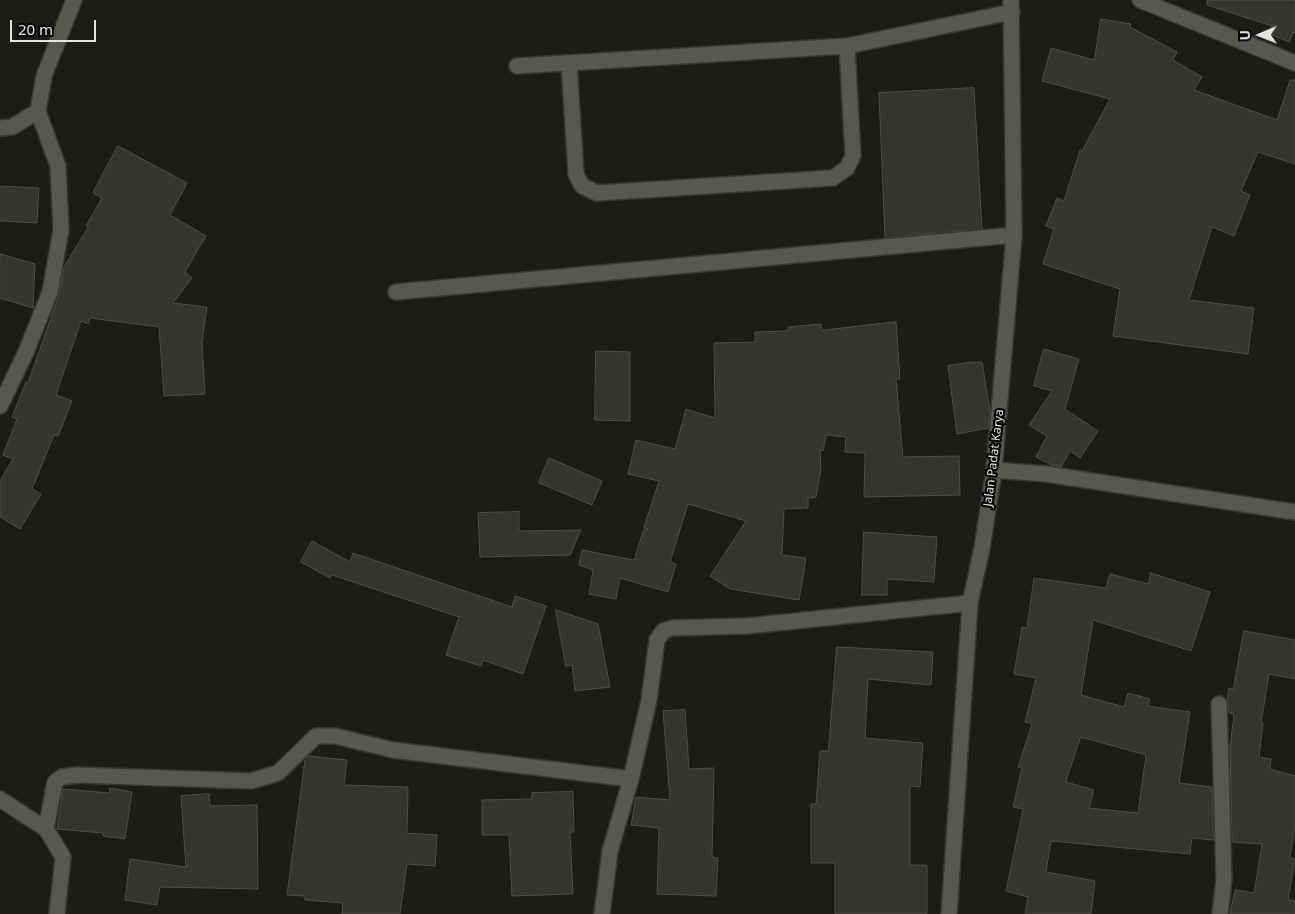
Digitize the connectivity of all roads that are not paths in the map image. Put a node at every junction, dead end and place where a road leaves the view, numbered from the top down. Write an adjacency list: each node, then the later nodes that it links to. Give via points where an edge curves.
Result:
1 (74, 0): 8 (street, via 44,76)
2 (1140, 0): 6 (street)
3 (1012, 6): 4 (street); 10 (street, Jalan Padat Karya)
4 (847, 46): 5 (street); 5 (street, via 853,156 847,168 833,178 597,193 582,186 576,174)
5 (569, 63): 7 (street)
6 (1295, 63)
7 (517, 66)
8 (38, 112): 9 (street, via 12,127); 12 (street, via 58,166 61,230 50,292)
9 (0, 128)
10 (1014, 235): 11 (street); 13 (street, Jalan Padat Karya)
11 (396, 292)
12 (0, 406)
13 (994, 470): 14 (street, via 1046,474); 15 (street, Jalan Padat Karya)
14 (1295, 512)
15 (970, 603): 17 (street, via 747,626 663,631 657,640 649,700); 22 (street, Jalan Padat Karya)
16 (1219, 704): 23 (street, via 1224,879)
17 (631, 779): 19 (street, via 393,750 335,736 316,736 278,773 251,781 91,775 62,777 55,782); 21 (street, via 610,852)
18 (0, 799): 19 (street)
19 (46, 829): 20 (street, via 63,857)
20 (57, 914)
21 (602, 914)
22 (949, 914)
23 (1220, 914)

